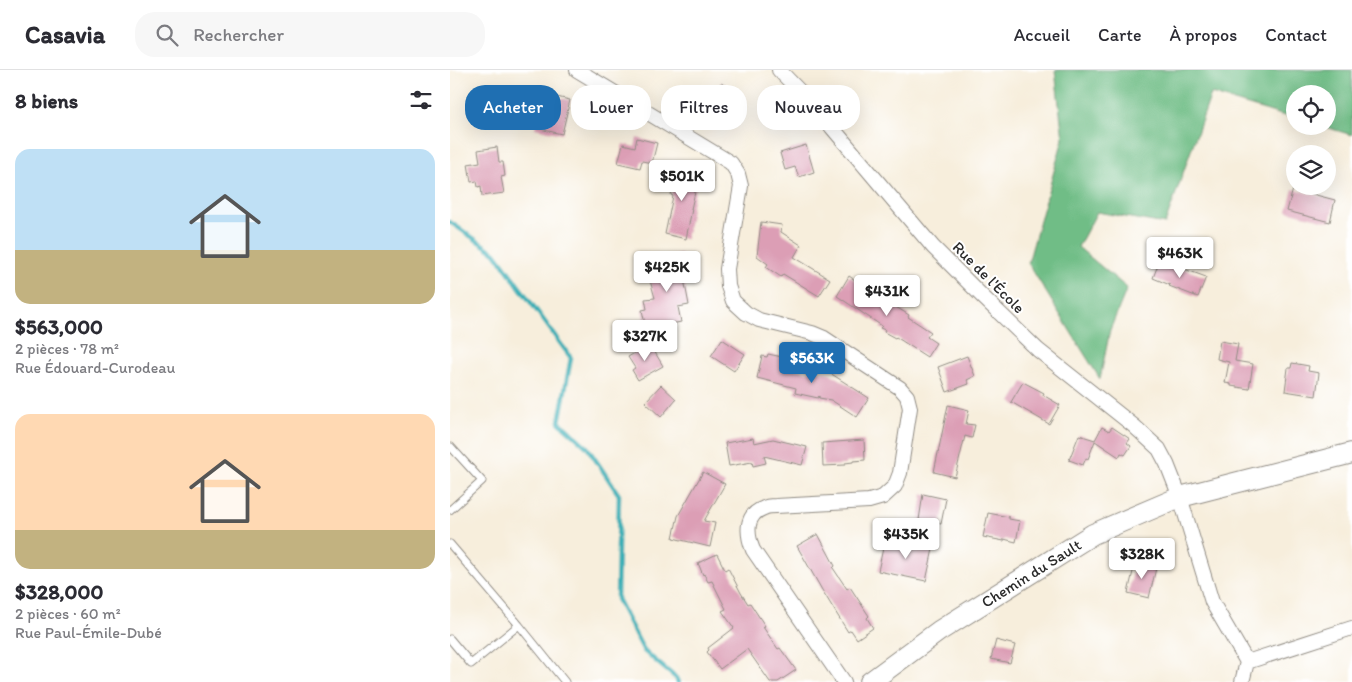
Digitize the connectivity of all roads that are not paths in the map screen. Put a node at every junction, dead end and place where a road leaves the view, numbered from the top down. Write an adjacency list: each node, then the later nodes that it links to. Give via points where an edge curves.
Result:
1 (577, 70): 13 (street, via 731,163 738,174 740,186 727,268 733,301 759,320 824,338 900,388 907,396 910,408 900,473 895,486 883,497 869,501 764,508 754,514 748,527 753,550)
2 (779, 70): 5 (street, Rue de l'École, via 813,105 933,247 984,298 1038,350 1159,449)
3 (450, 448): 6 (lane, via 482,481)
4 (1352, 453): 5 (street, Chemin du Sault)
5 (1180, 497): 11 (street, Rue de l'École, via 1212,602); 14 (street, Chemin du Sault, via 1093,534 939,631)
6 (450, 510)
7 (450, 544): 8 (lane)
8 (519, 625): 10 (lane, via 471,664); 12 (lane)
9 (1352, 628): 11 (street)
10 (450, 639)
11 (1247, 662): 15 (street)
12 (565, 682)
13 (844, 682)
14 (870, 682)
15 (1242, 682)

